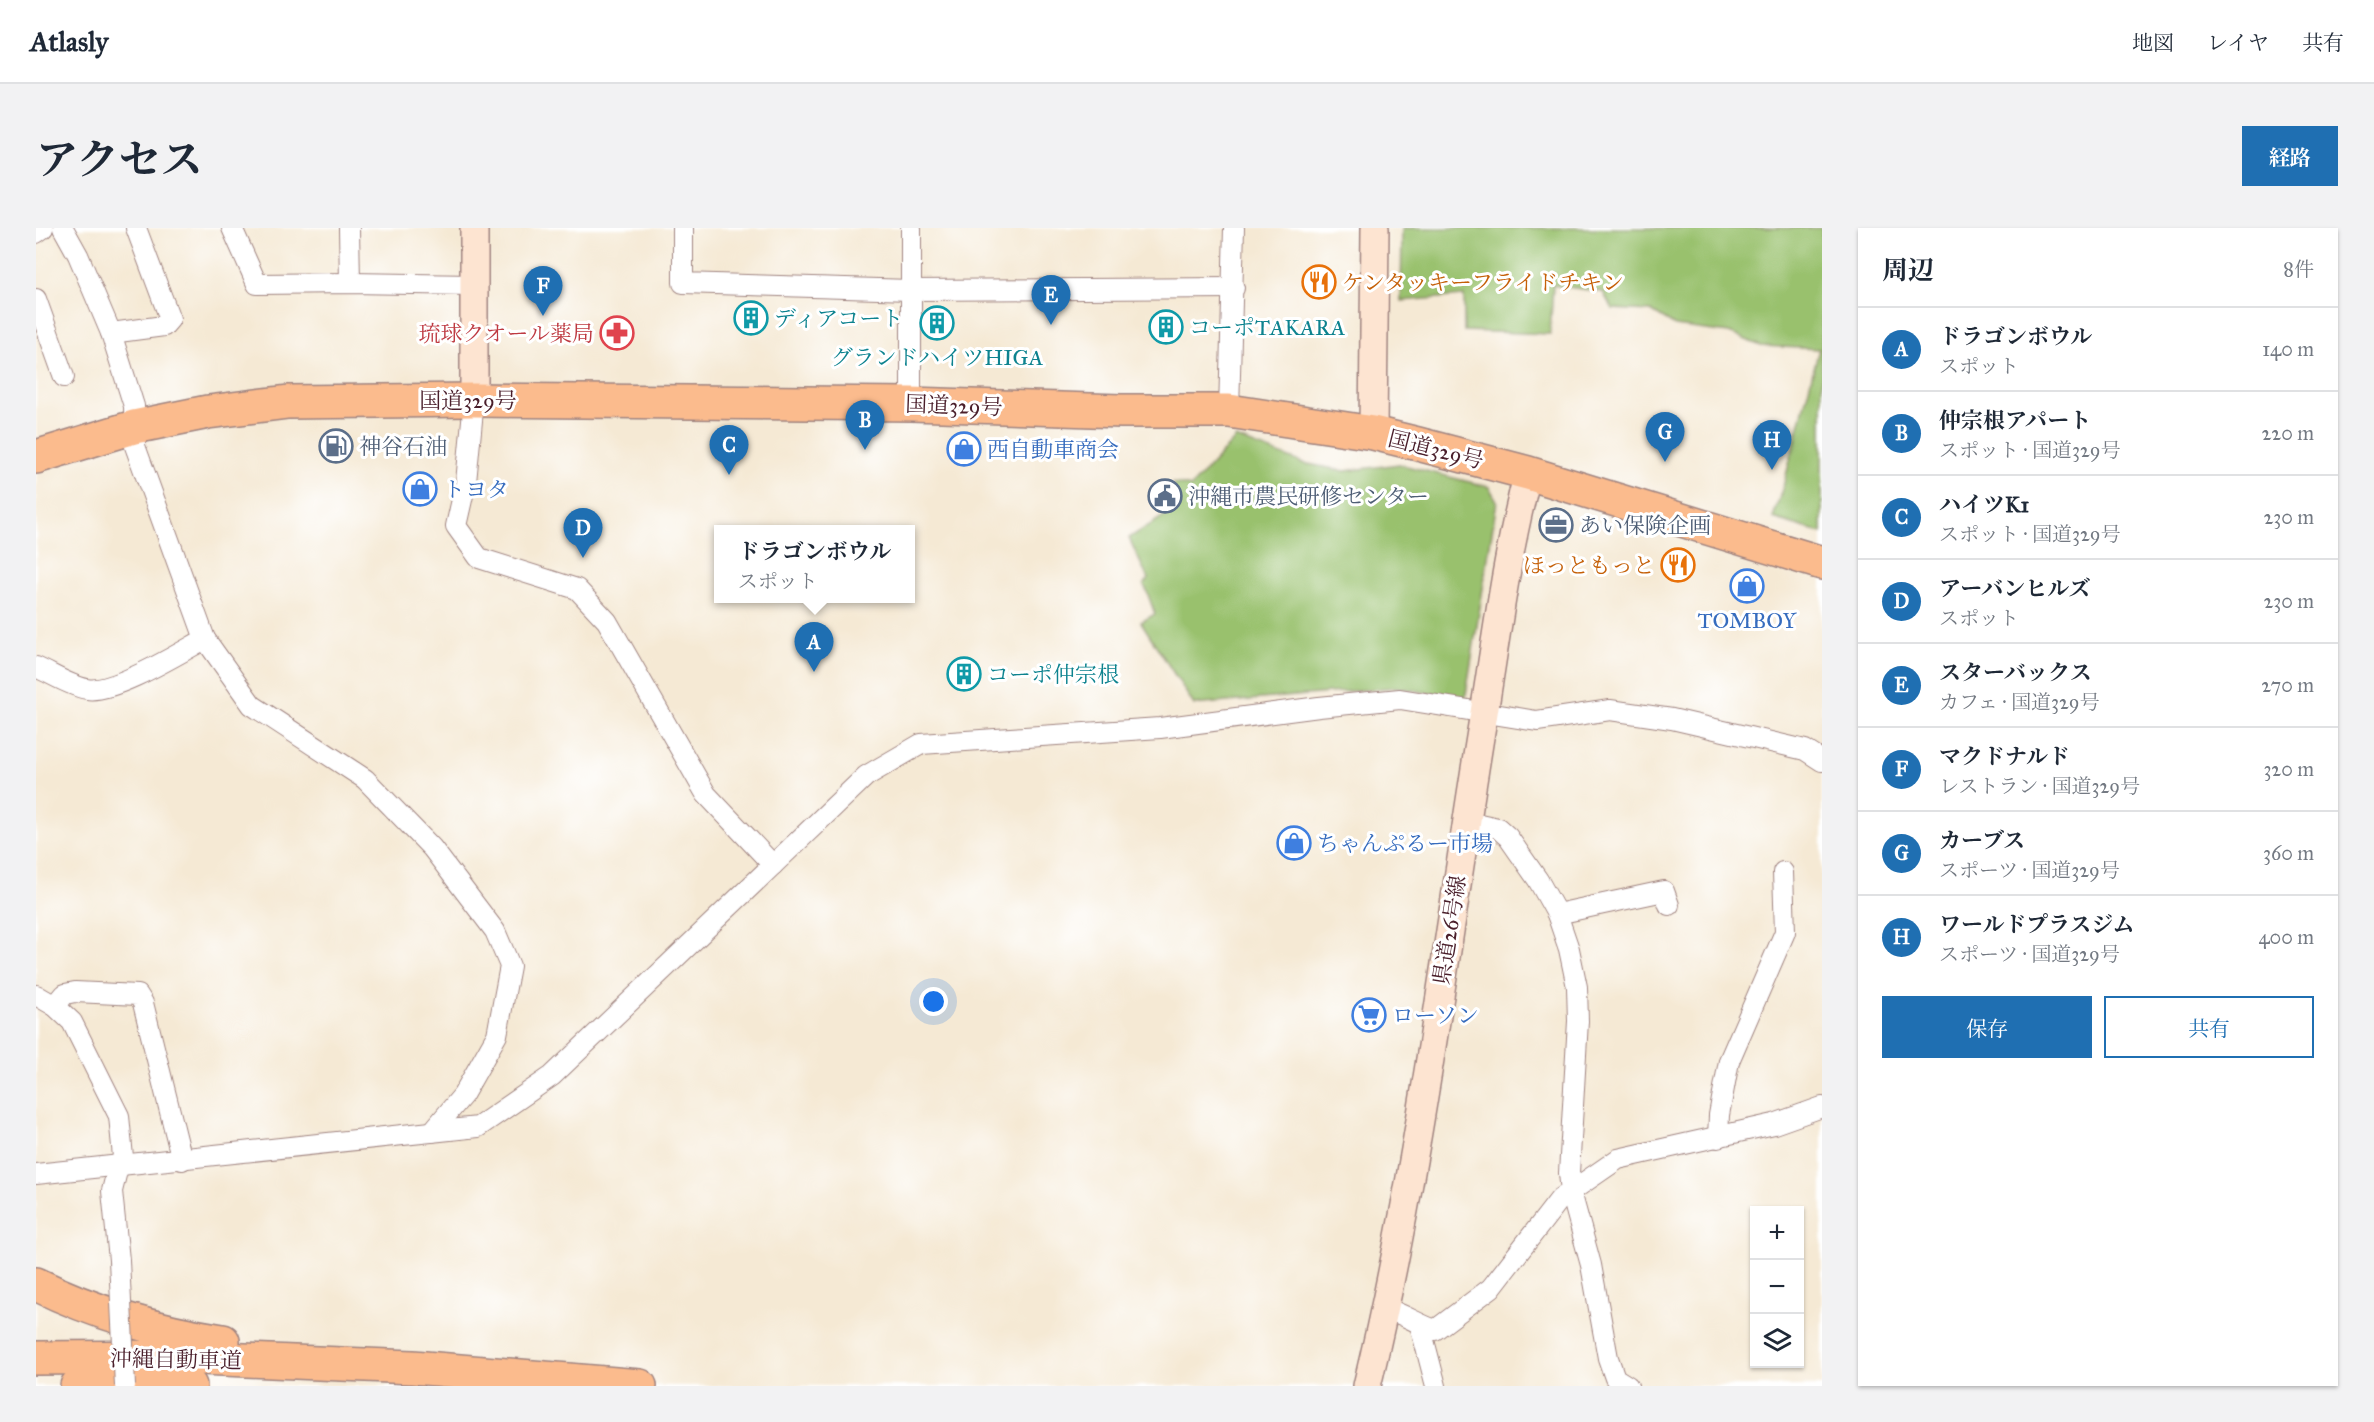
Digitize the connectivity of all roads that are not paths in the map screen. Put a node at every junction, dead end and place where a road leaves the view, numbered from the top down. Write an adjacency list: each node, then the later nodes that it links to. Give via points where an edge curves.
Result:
1 (43, 228): 11 (street)
2 (63, 228): 17 (street)
3 (136, 228): 17 (street, via 170,319 164,326)
4 (232, 228): 12 (street, via 257,284)
5 (349, 228): 12 (street)
6 (474, 228): 13 (main road)
7 (683, 228): 15 (street, via 683,284)
8 (911, 228): 15 (street)
9 (1234, 228): 14 (street)
10 (1375, 228): 23 (main road)
11 (36, 233)
12 (350, 283): 13 (street)
13 (474, 285): 19 (main road)
14 (1234, 288): 15 (street); 21 (street)
15 (910, 290): 20 (street)
16 (36, 299): 18 (street)
17 (111, 333): 22 (street, via 134,406)
18 (64, 377)
19 (474, 399): 20 (highway, 国道329号); 22 (highway, 国道329号, via 288,402); 32 (street, via 466,482 456,526 479,558 577,589 607,621 706,794)
20 (911, 404): 21 (highway, 国道329号)
21 (1229, 411): 23 (highway, 国道329号)
22 (134, 427): 24 (highway, 国道329号); 27 (street, via 135,446)
23 (1373, 433): 25 (highway, 国道329号)
24 (36, 457)
25 (1528, 473): 26 (highway, 国道329号); 29 (main road, 県道26号線)
26 (1822, 562)
27 (205, 639): 28 (street, via 102,690 86,689); 39 (street, via 252,705 365,779 432,848 495,931 510,966 497,1035 463,1095)
28 (36, 667)
29 (1484, 713): 30 (street, via 1537,721 1610,710 1672,719 1805,750); 31 (main road, 県道26号線); 32 (street, via 1400,699 1160,728 921,744 866,776)
30 (1822, 761)
31 (1466, 821): 35 (street, via 1498,828 1508,837); 46 (main road, 県道26号線)
32 (773, 865): 39 (street, via 552,1076 478,1127)
33 (1783, 872): 40 (street, via 1785,932 1729,1061)
34 (1669, 905): 35 (street, via 1664,891)
35 (1557, 914): 44 (street, via 1577,987)
36 (36, 995): 37 (street)
37 (55, 1006): 41 (street, via 65,994 75,992 138,995); 42 (street, via 72,1022 119,1116 123,1157)
38 (1822, 1107): 40 (street)
39 (432, 1132): 41 (street)
40 (1718, 1138): 44 (street, via 1618,1159)
41 (182, 1160): 42 (street)
42 (118, 1167): 43 (street); 51 (street, bridge, via 112,1191)
43 (36, 1174)
44 (1571, 1192): 47 (street, via 1560,1199 1491,1288 1436,1330); 56 (street, via 1591,1265 1608,1358 1615,1378)
45 (36, 1284): 49 (highway, via 90,1308 182,1335 367,1351)
46 (1385, 1308): 47 (street); 54 (main road, 県道26号線)
47 (1420, 1324): 55 (street)
48 (36, 1358): 49 (highway, 沖縄自動車道, via 176,1357)
49 (413, 1367): 53 (highway, 沖縄自動車道)
50 (77, 1386): 52 (highway, 沖縄自動車道)
51 (125, 1386)
52 (190, 1386)
53 (640, 1386)
54 (1366, 1386)
55 (1436, 1386)
56 (1628, 1386)

